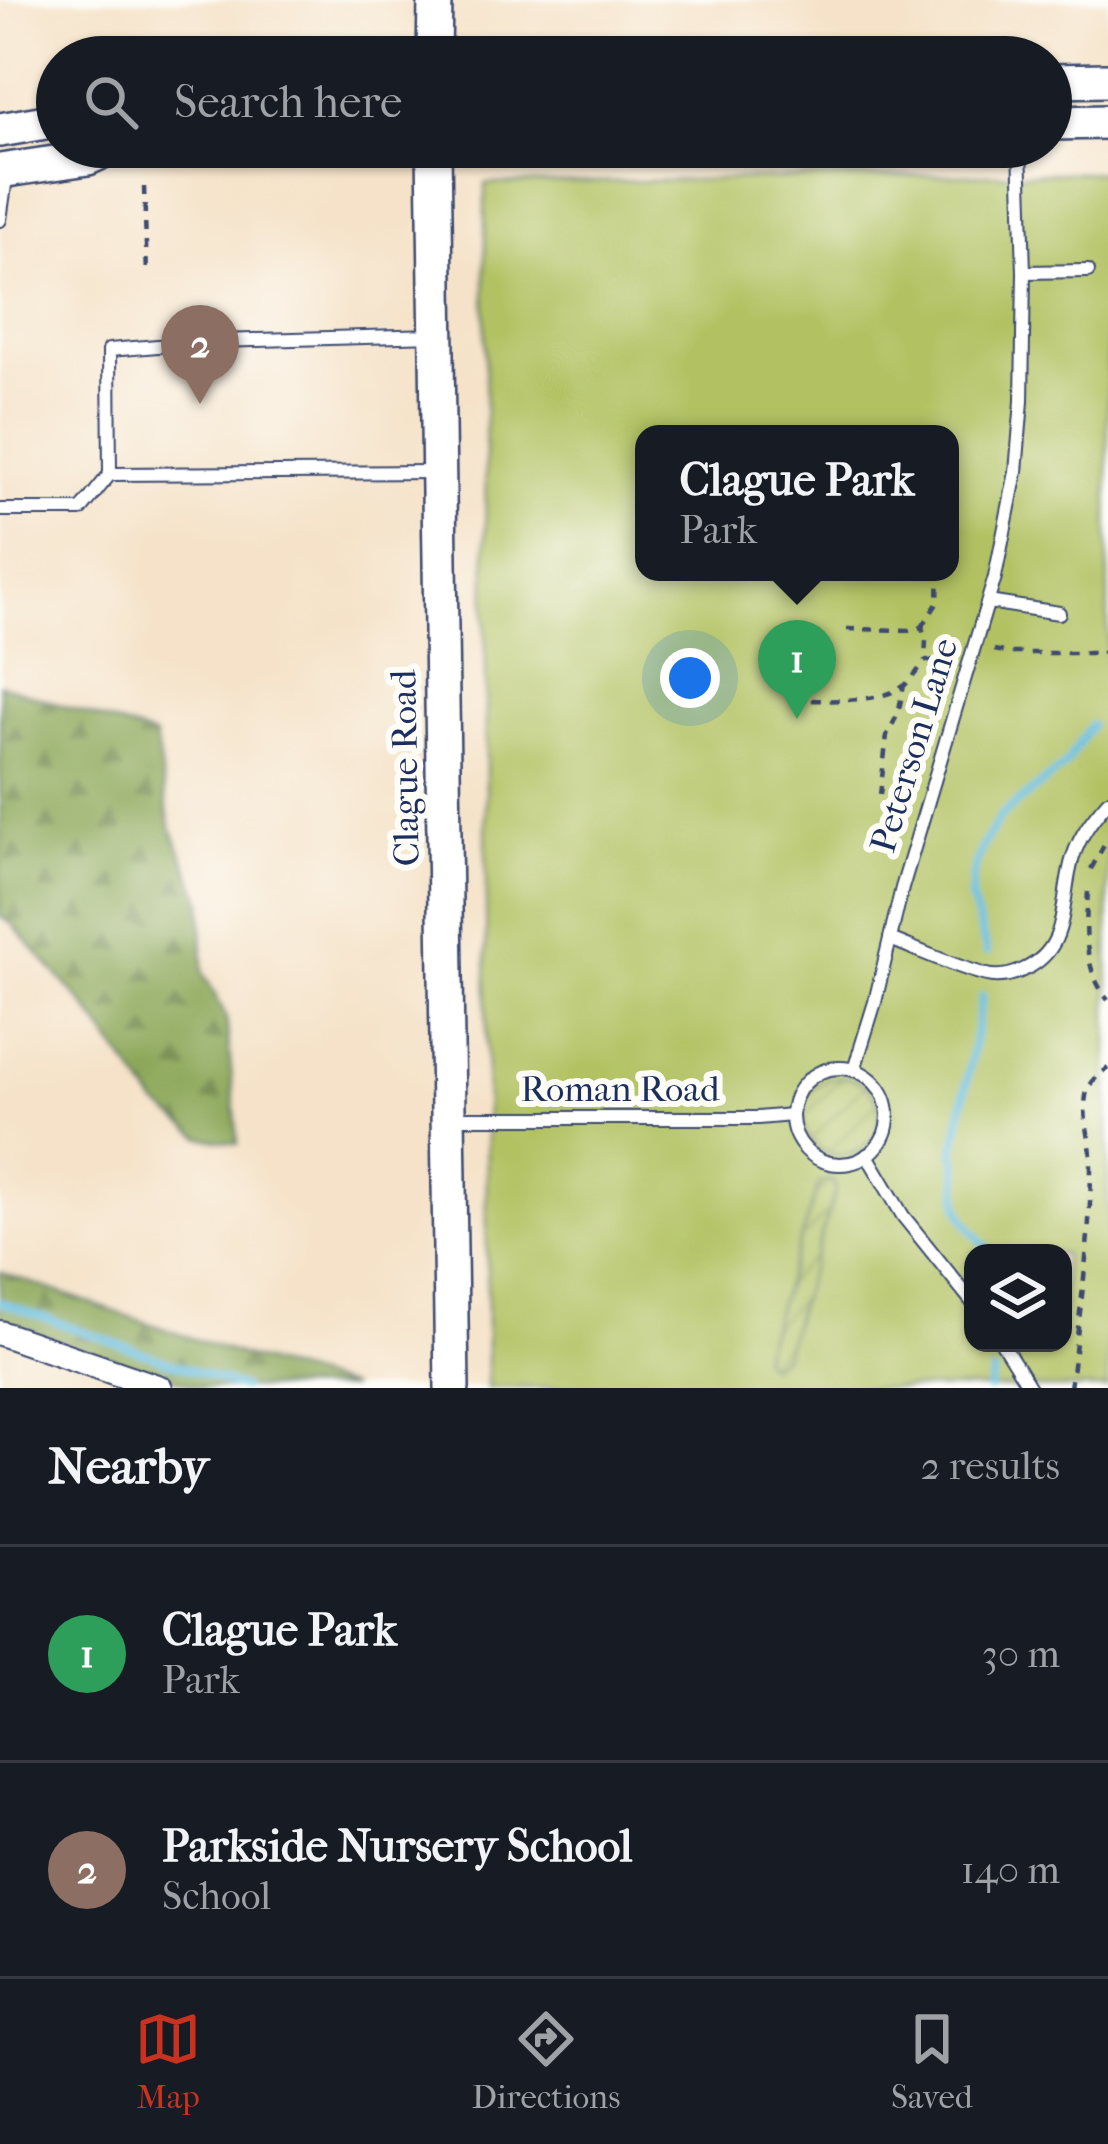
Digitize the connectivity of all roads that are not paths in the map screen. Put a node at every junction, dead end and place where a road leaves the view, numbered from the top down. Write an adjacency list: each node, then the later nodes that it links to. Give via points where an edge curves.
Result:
1 (435, 0): 2 (main road)
2 (434, 36)
3 (1108, 80): 4 (main road)
4 (1072, 81)
5 (1108, 122): 6 (main road)
6 (1072, 123)
7 (36, 124): 8 (main road)
8 (0, 130)
9 (36, 166): 12 (main road)
10 (434, 168): 16 (main road, Clague Road)
11 (1021, 168): 15 (lane, Peterson Lane)
12 (4, 171): 13 (lane)
13 (0, 220)
14 (1088, 271): 15 (lane)
15 (1024, 272): 20 (lane, Peterson Lane, via 1016,472)
16 (436, 335): 17 (main road, Clague Road); 18 (lane, via 112,348)
17 (439, 472): 18 (lane); 26 (main road, Clague Road)
18 (110, 474): 19 (lane, via 81,510)
19 (0, 510)
20 (988, 602): 21 (lane); 23 (lane, Peterson Lane)
21 (1059, 613)
22 (1108, 802): 23 (lane, via 1075,852 1062,926 1040,963 991,976)
23 (890, 939): 24 (lane, Peterson Lane)
24 (854, 1070): 25 (lane, via 830,1069 808,1080); 27 (lane, via 875,1083 887,1104 886,1130)
25 (792, 1115): 26 (lane, Roman Road); 27 (lane, via 798,1140 818,1159 845,1163)
26 (448, 1118): 32 (main road, Clague Road)
27 (867, 1155): 28 (lane)
28 (964, 1292)
29 (0, 1333): 31 (street)
30 (1008, 1352): 33 (lane)
31 (160, 1388)
32 (452, 1388)
33 (1030, 1388)

